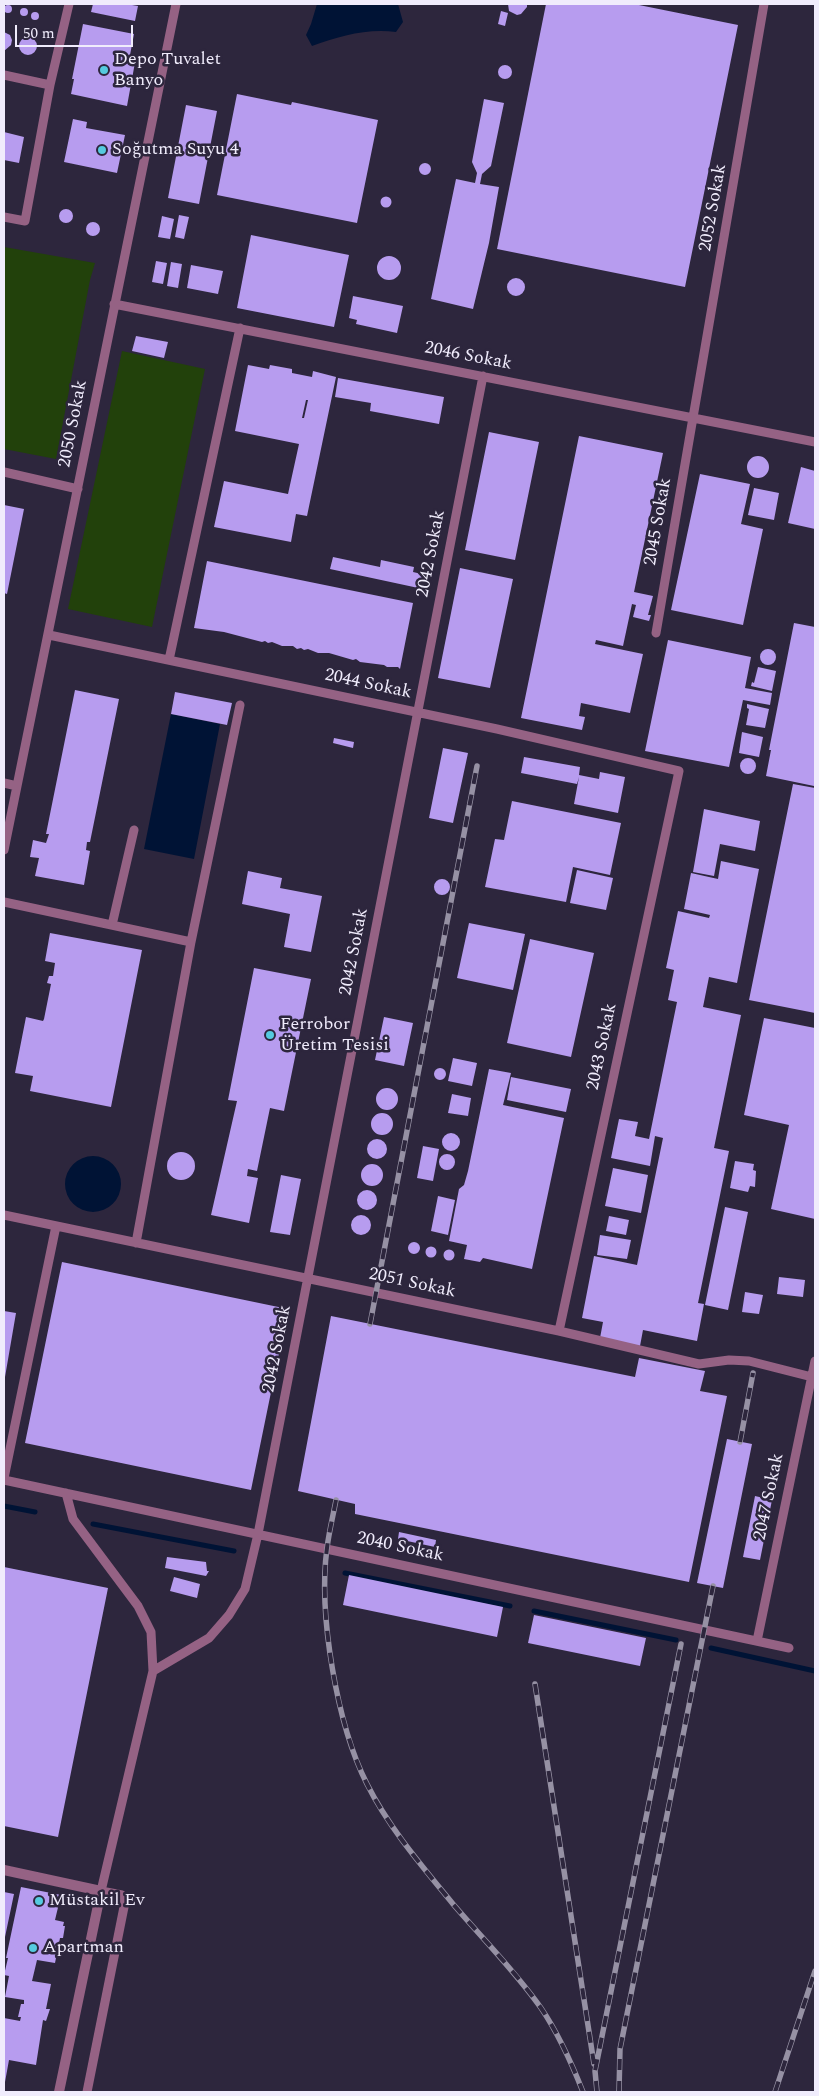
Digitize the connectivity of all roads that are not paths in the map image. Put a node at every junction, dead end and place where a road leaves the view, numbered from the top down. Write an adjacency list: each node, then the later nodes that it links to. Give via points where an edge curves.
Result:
1 (69, 4): 5 (lane)
2 (176, 4): 7 (lane, 2050 Sokak)
3 (764, 4): 10 (lane, 2052 Sokak)
4 (4, 75): 5 (lane)
5 (50, 85): 6 (lane, via 25,220)
6 (4, 216)
7 (114, 304): 8 (lane, 2046 Sokak); 13 (lane, 2050 Sokak)
8 (240, 328): 9 (lane, 2046 Sokak); 16 (lane)
9 (484, 376): 10 (lane, 2046 Sokak); 18 (lane, 2042 Sokak)
10 (694, 418): 11 (lane, 2046 Sokak); 14 (lane, 2045 Sokak)
11 (815, 442)
12 (4, 472): 13 (lane)
13 (78, 489): 15 (lane, 2050 Sokak)
14 (656, 633)
15 (49, 634): 16 (lane, 2044 Sokak); 21 (lane, 2050 Sokak)
16 (169, 660): 18 (lane, 2044 Sokak)
17 (240, 705): 26 (lane)
18 (418, 712): 19 (lane, 2044 Sokak); 30 (lane, 2042 Sokak)
19 (679, 770): 31 (lane, 2043 Sokak)
20 (4, 783): 21 (lane)
21 (17, 786): 23 (lane, 2050 Sokak)
22 (134, 830): 25 (lane)
23 (4, 850)
24 (4, 902): 25 (lane)
25 (112, 925): 26 (lane)
26 (191, 942): 29 (lane)
27 (4, 1215): 28 (lane, 2051 Sokak)
28 (56, 1226): 29 (lane, 2051 Sokak); 34 (lane)
29 (136, 1243): 30 (lane, 2051 Sokak)
30 (308, 1279): 31 (lane, 2051 Sokak); 36 (lane, 2042 Sokak)
31 (559, 1331): 33 (lane, 2051 Sokak, via 699,1364 749,1360)
32 (815, 1361): 33 (lane, 2047 Sokak)
33 (812, 1377): 37 (lane, 2047 Sokak)
34 (4, 1479): 35 (lane, 2040 Sokak)
35 (66, 1493): 36 (lane, 2040 Sokak); 39 (lane, via 73,1519 138,1606 151,1632)
36 (258, 1534): 37 (lane, 2040 Sokak); 39 (lane, 2042 Sokak, via 245,1589 229,1615 209,1638)
37 (756, 1641): 38 (lane, 2040 Sokak)
38 (789, 1648)
39 (153, 1671): 41 (lane)
40 (4, 1870): 41 (street)
41 (101, 1891): 42 (street); 43 (lane, via 122,1895 125,1902)
42 (59, 2092)
43 (87, 2092)

